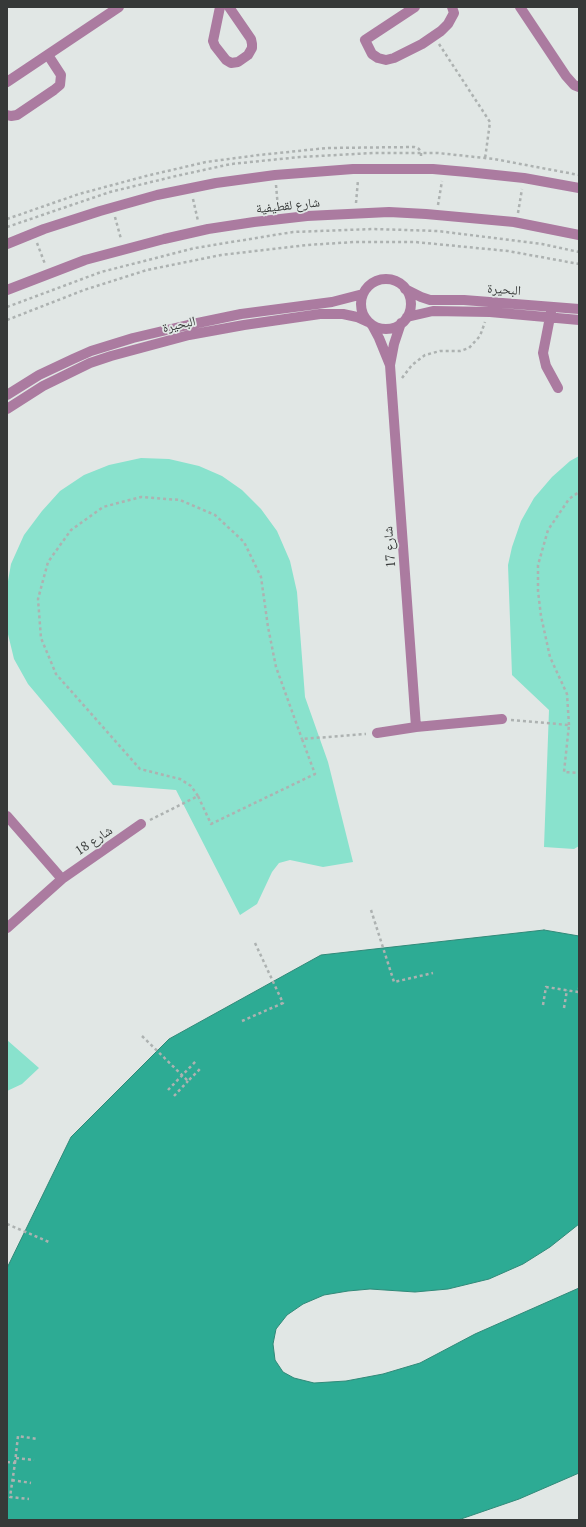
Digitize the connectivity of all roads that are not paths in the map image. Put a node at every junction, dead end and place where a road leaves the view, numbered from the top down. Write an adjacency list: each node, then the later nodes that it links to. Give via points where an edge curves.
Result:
1 (119, 7): 7 (street)
2 (220, 7): 3 (street, via 213,41 231,63 238,62 248,55 252,44)
3 (229, 7)
4 (415, 7): 5 (street, via 365,40 372,54 386,60 408,52 441,31 451,21 454,13)
5 (452, 7)
6 (520, 7): 9 (street, via 566,76)
7 (48, 55): 8 (street); 10 (street, via 61,75 60,85 17,116)
8 (7, 82)
9 (579, 87)
10 (7, 115)
11 (579, 188): 13 (street, via 524,178 421,169 359,169 275,175 216,183 113,207)
12 (579, 234): 15 (street, شارع لقطيفية, via 517,223 436,214 356,213 278,219 200,231 123,250 85,260)
13 (7, 244)
14 (405, 289): 16 (street, via 395,281 383,280 371,284); 17 (street, البحيرة, via 430,300); 21 (street, via 410,299 410,311)
15 (7, 290)
16 (363, 294): 19 (street, البحيرة, via 332,302); 23 (street, via 362,312)
17 (552, 306): 18 (street, البحيرة); 20 (street)
18 (579, 308)
19 (225, 318): 24 (street); 26 (street, البحيرة, via 90,351)
20 (549, 318): 21 (street, البحيرة, via 490,312 433,312); 22 (street, البحيرة); 28 (street, via 543,353 546,366)
21 (404, 320): 23 (street, via 384,329); 25 (street, شارع 17, via 394,344)
22 (579, 320)
23 (370, 324): 24 (street, البحيرة, via 357,317 335,313); 25 (street, شارع 17)
24 (228, 328): 27 (street, البحيرة, via 189,335 110,356)
25 (390, 365): 32 (street, شارع 17)
26 (51, 370): 27 (street); 29 (street, البحيرة)
27 (56, 379): 30 (street, البحيرة)
28 (558, 388)
29 (7, 396)
30 (7, 409)
31 (502, 719): 32 (street)
32 (416, 728): 33 (street)
33 (377, 733)
34 (7, 816): 36 (street)
35 (141, 824): 36 (street, شارع 18)
36 (62, 879): 37 (street, شارع 18)
37 (7, 928)

